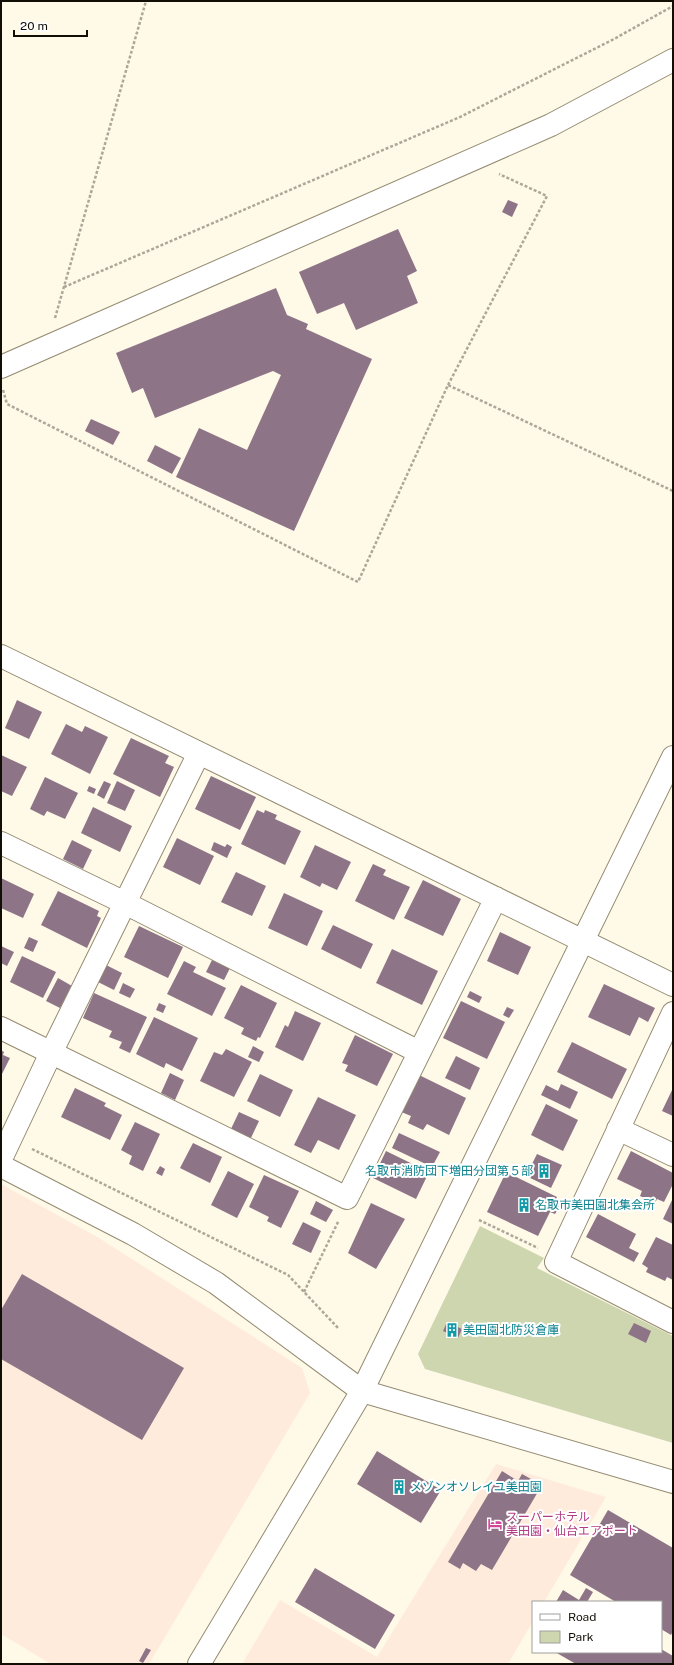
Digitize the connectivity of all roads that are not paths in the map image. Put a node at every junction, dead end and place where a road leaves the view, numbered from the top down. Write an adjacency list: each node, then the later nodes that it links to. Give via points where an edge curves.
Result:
1 (673, 60): 2 (street, via 551,125)
2 (1, 367)
3 (1, 656): 4 (street)
4 (199, 753): 7 (street); 8 (street)
5 (673, 757): 9 (street)
6 (1, 843): 8 (street)
7 (496, 898): 9 (street); 13 (street)
8 (125, 902): 13 (street); 14 (street)
9 (584, 940): 10 (street); 20 (street)
10 (673, 985)
11 (673, 1013): 15 (street)
12 (1, 1028): 14 (street)
13 (419, 1052): 14 (street, via 347,1198)
14 (51, 1053): 17 (street)
15 (618, 1129): 16 (street); 19 (street, via 556,1262)
16 (673, 1155)
17 (1, 1159)
18 (1, 1166): 20 (street, via 133,1234 216,1283)
19 (673, 1322)
20 (362, 1391): 21 (street); 22 (street)
21 (673, 1482)
22 (199, 1664)

